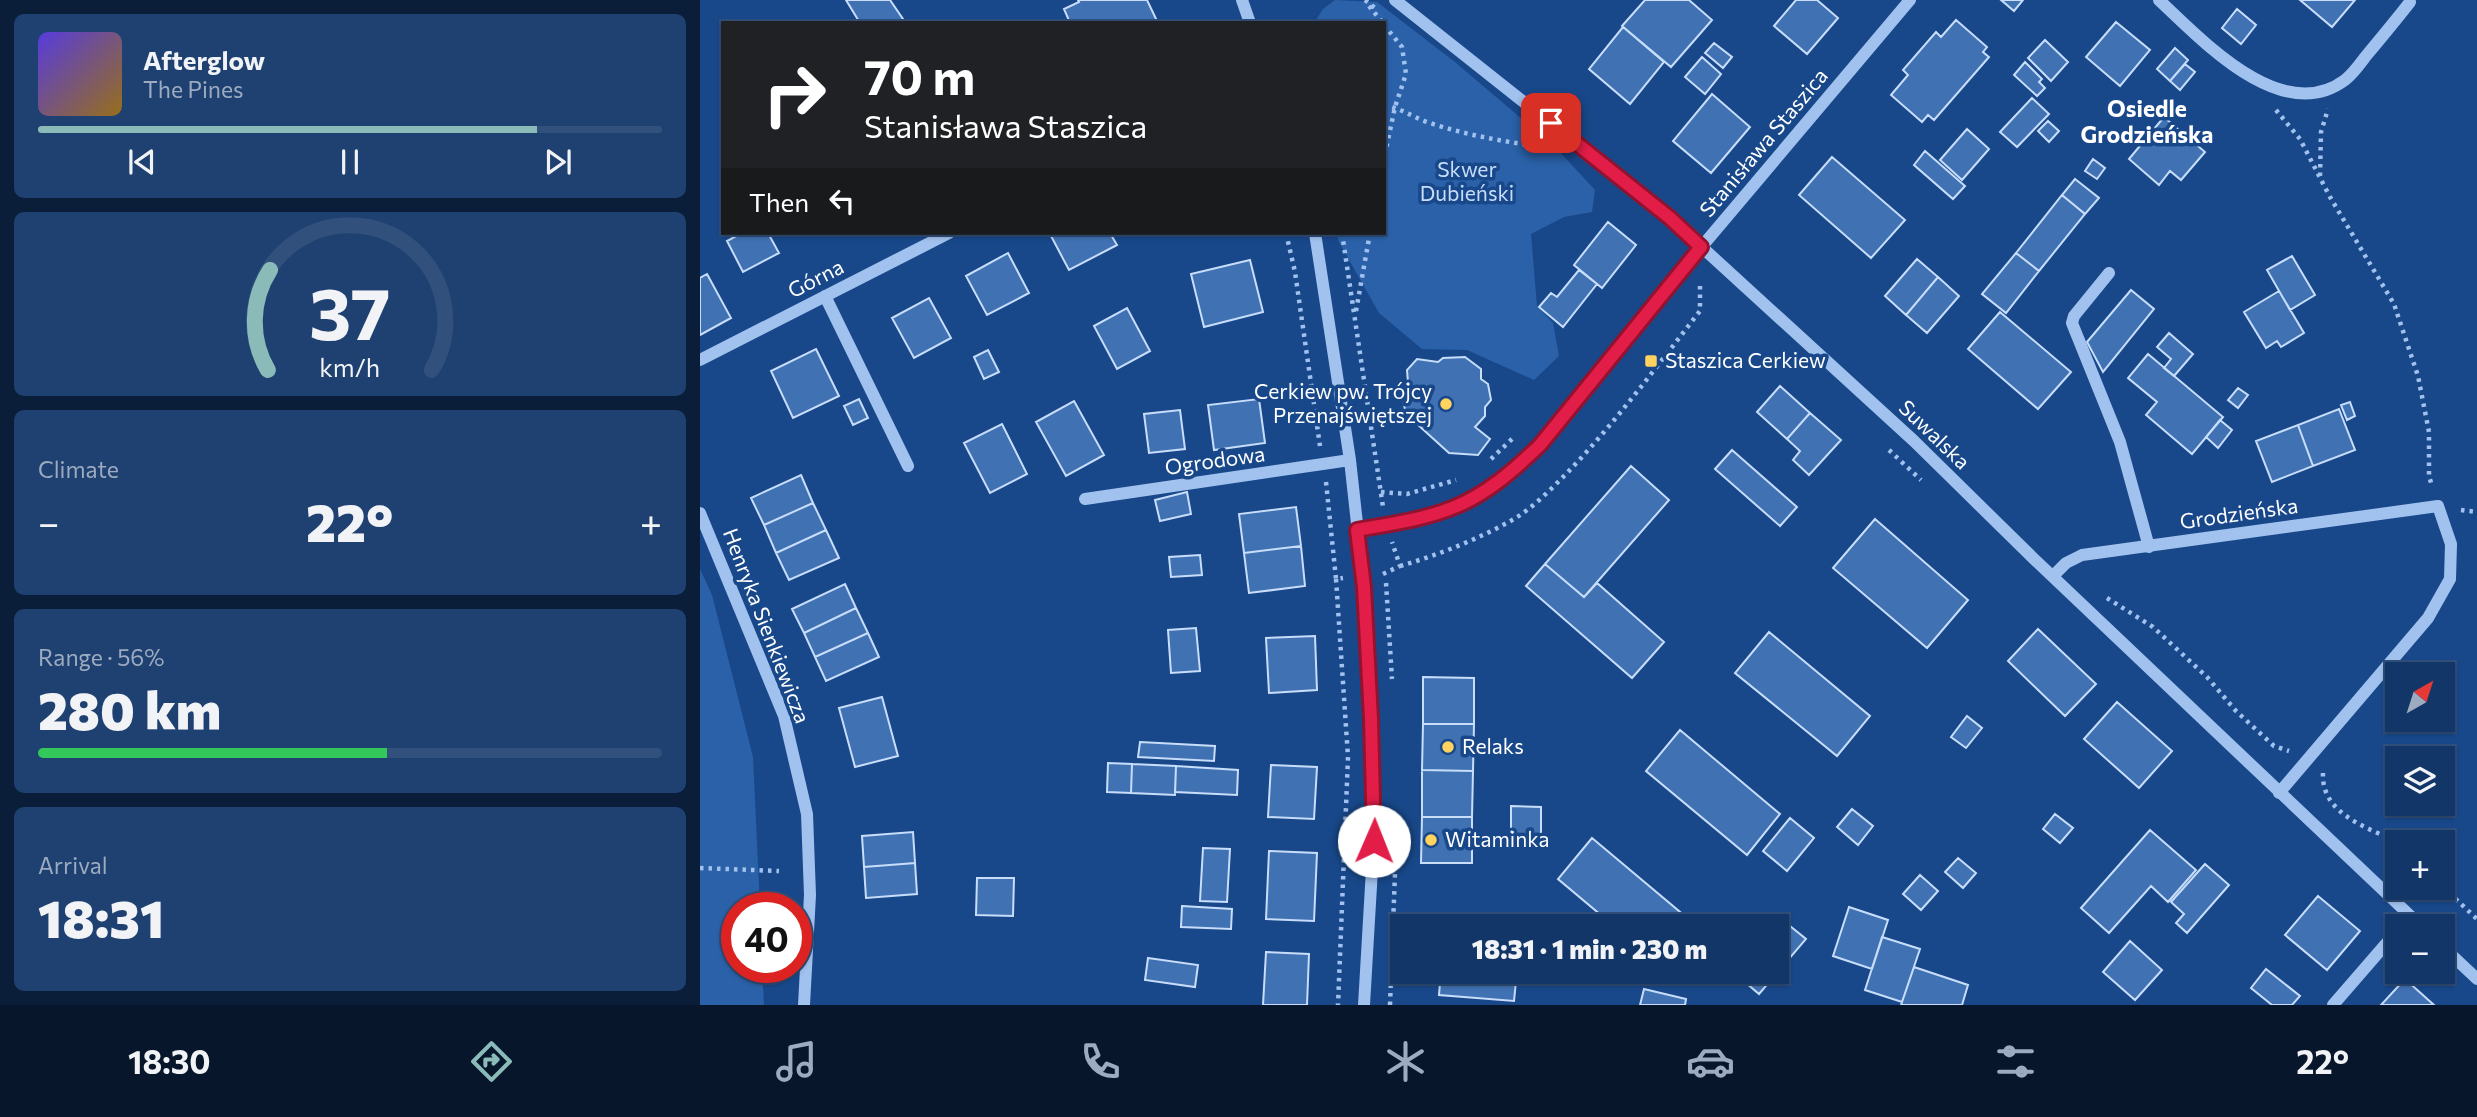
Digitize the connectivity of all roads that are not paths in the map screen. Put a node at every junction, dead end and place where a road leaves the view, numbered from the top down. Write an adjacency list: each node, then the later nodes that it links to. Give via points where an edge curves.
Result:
1 (1241, 0): 6 (street)
2 (1395, 0): 9 (street, Suwalska)
3 (1910, 0): 9 (street, Stanisława Staszica)
4 (2159, 0): 5 (street, via 2213,51 2249,77 2293,93 2316,94 2347,79)
5 (2410, 2)
6 (1249, 21)
7 (945, 235): 11 (street, Górna)
8 (1315, 235): 13 (street)
9 (1701, 247): 17 (street, Stanisława Staszica, via 1540,445 1510,474 1453,508); 19 (street, Suwalska, via 1914,441)
10 (2109, 272): 18 (street, via 2073,323 2120,442)
11 (825, 296): 12 (street, Górna); 14 (street)
12 (700, 360)
13 (1350, 460): 15 (street, Ogrodowa); 17 (street)
14 (908, 466)
15 (1085, 499)
16 (700, 513): 25 (street, Henryka Sienkiewicza, via 784,716 807,814 810,895)
17 (1357, 530): 26 (street, via 1375,818)
18 (2149, 547): 19 (street, Grodzieńska, via 2082,555 2066,562); 20 (street, Grodzieńska, via 2438,506 2451,544 2450,579 2428,618)
19 (2053, 576): 20 (street, Suwalska)
20 (2280, 793): 21 (street, Suwalska)
21 (2399, 914)
22 (2385, 945): 27 (street)
23 (2455, 958): 24 (street)
24 (2477, 979)
25 (804, 1005)
26 (1364, 1005)
27 (2333, 1005)

